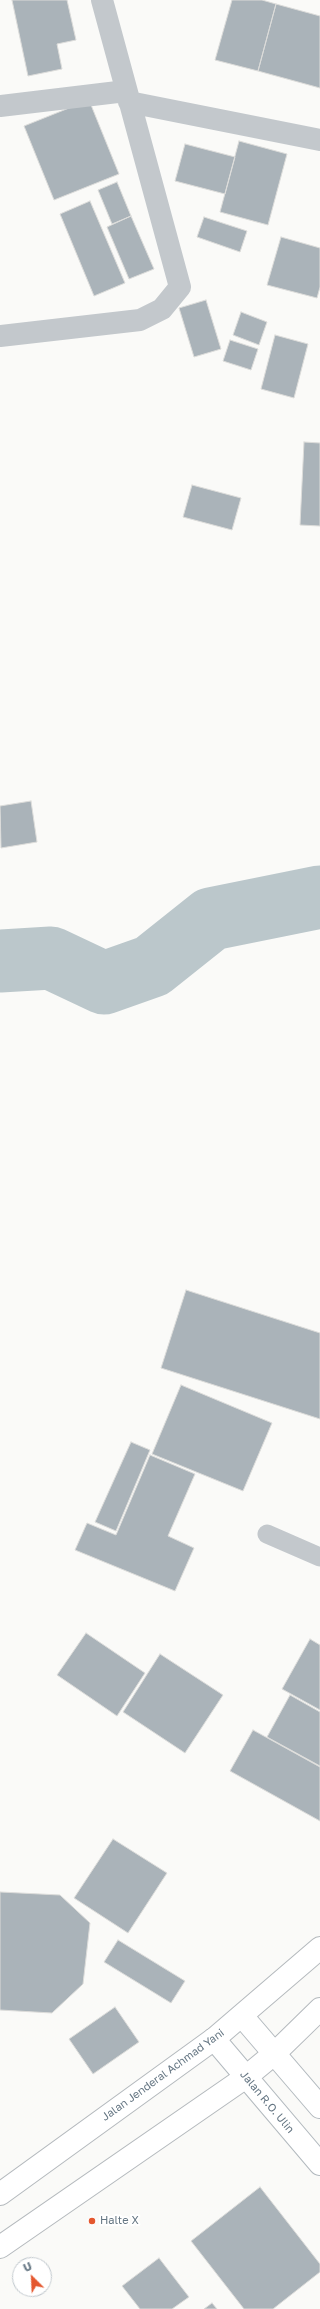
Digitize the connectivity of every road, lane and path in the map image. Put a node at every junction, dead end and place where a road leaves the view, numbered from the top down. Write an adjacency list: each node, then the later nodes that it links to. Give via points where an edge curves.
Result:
1 (102, 0): 2 (street)
2 (128, 96): 3 (street); 4 (street); 5 (street, via 180,287 162,309 140,320)
3 (0, 106)
4 (320, 140)
5 (0, 336)
6 (267, 1534): 7 (lane)
7 (320, 1557)
8 (320, 1948): 10 (main road, Jalan Jenderal Achmad Yani)
9 (320, 2009): 12 (main road)
10 (242, 2016): 11 (main road, Jalan Jenderal Achmad Yani); 12 (main road)
11 (214, 2039): 13 (main road, Jalan R.O. Ulin); 16 (main road, Jalan Jenderal Achmad Yani)
12 (275, 2053): 13 (main road); 14 (main road)
13 (246, 2077): 15 (main road, Jalan R.O. Ulin); 17 (main road)
14 (320, 2107)
15 (320, 2164)
16 (0, 2194)
17 (0, 2247)

